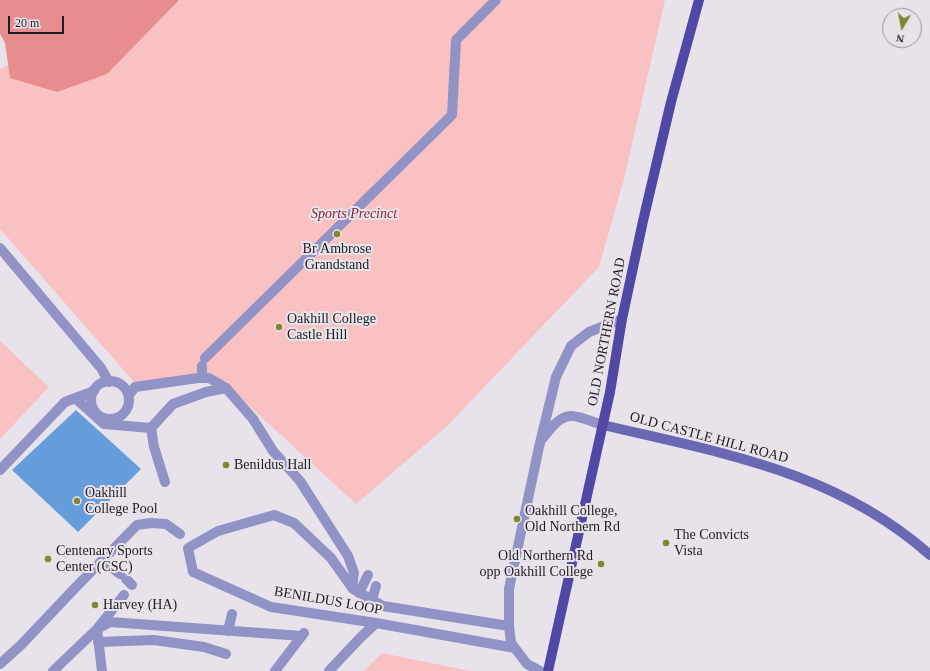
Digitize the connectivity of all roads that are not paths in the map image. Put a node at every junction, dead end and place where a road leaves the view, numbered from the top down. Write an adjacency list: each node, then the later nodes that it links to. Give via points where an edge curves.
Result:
1 (496, 0): 5 (street, via 456,40 452,115 204,362)
2 (699, 0): 4 (main road, OLD NORTHERN ROAD, via 671,102)
3 (0, 248): 6 (street, via 101,368)
4 (622, 319): 11 (main road, OLD NORTHERN ROAD); 13 (street, via 589,332 571,346 556,377)
5 (202, 378): 7 (street, via 209,378); 9 (street, via 135,387)
6 (109, 382): 8 (street, via 103,383); 9 (street, via 120,384)
7 (226, 388): 12 (street, via 173,404); 22 (street, via 253,419 273,451 300,481 348,556 354,573)
8 (94, 391): 9 (street, via 91,403 93,409 96,414 108,419 120,417 124,413 128,408); 10 (street)
9 (129, 395)
10 (75, 398): 12 (street, via 104,424); 14 (street, via 65,402)
11 (603, 425): 13 (street, via 572,416 563,418); 17 (street, OLD CASTLE HILL ROAD, via 769,466 811,481 883,519); 39 (main road, OLD NORTHERN ROAD)
12 (151, 428): 15 (street)
13 (541, 441): 27 (street, via 510,589)
14 (0, 470)
15 (165, 482)
16 (180, 534): 33 (street, via 166,524 136,525 22,645)
17 (930, 555)
18 (103, 561): 20 (street)
19 (368, 575): 22 (street)
20 (126, 579)
21 (376, 586): 24 (street)
22 (355, 590): 24 (street, BENILDUS LOOP); 26 (street, BENILDUS LOOP, via 331,558 294,523 274,515 218,531 188,548 193,572 271,607)
23 (124, 595): 28 (street)
24 (372, 600): 27 (street, BENILDUS LOOP, via 383,606)
25 (232, 614): 29 (street)
26 (376, 623): 31 (street, BENILDUS LOOP); 37 (street)
27 (509, 626): 31 (street, via 511,643)
28 (97, 629): 29 (street, via 110,622); 30 (street); 34 (street)
29 (228, 630): 36 (street, via 304,633)
30 (98, 642): 32 (street, via 154,640 204,647); 35 (street)
31 (515, 648): 38 (street, via 527,664)
32 (226, 654)
33 (0, 664)
34 (53, 671)
35 (102, 671)
36 (275, 671)
37 (329, 671)
38 (540, 671)
39 (548, 671)

